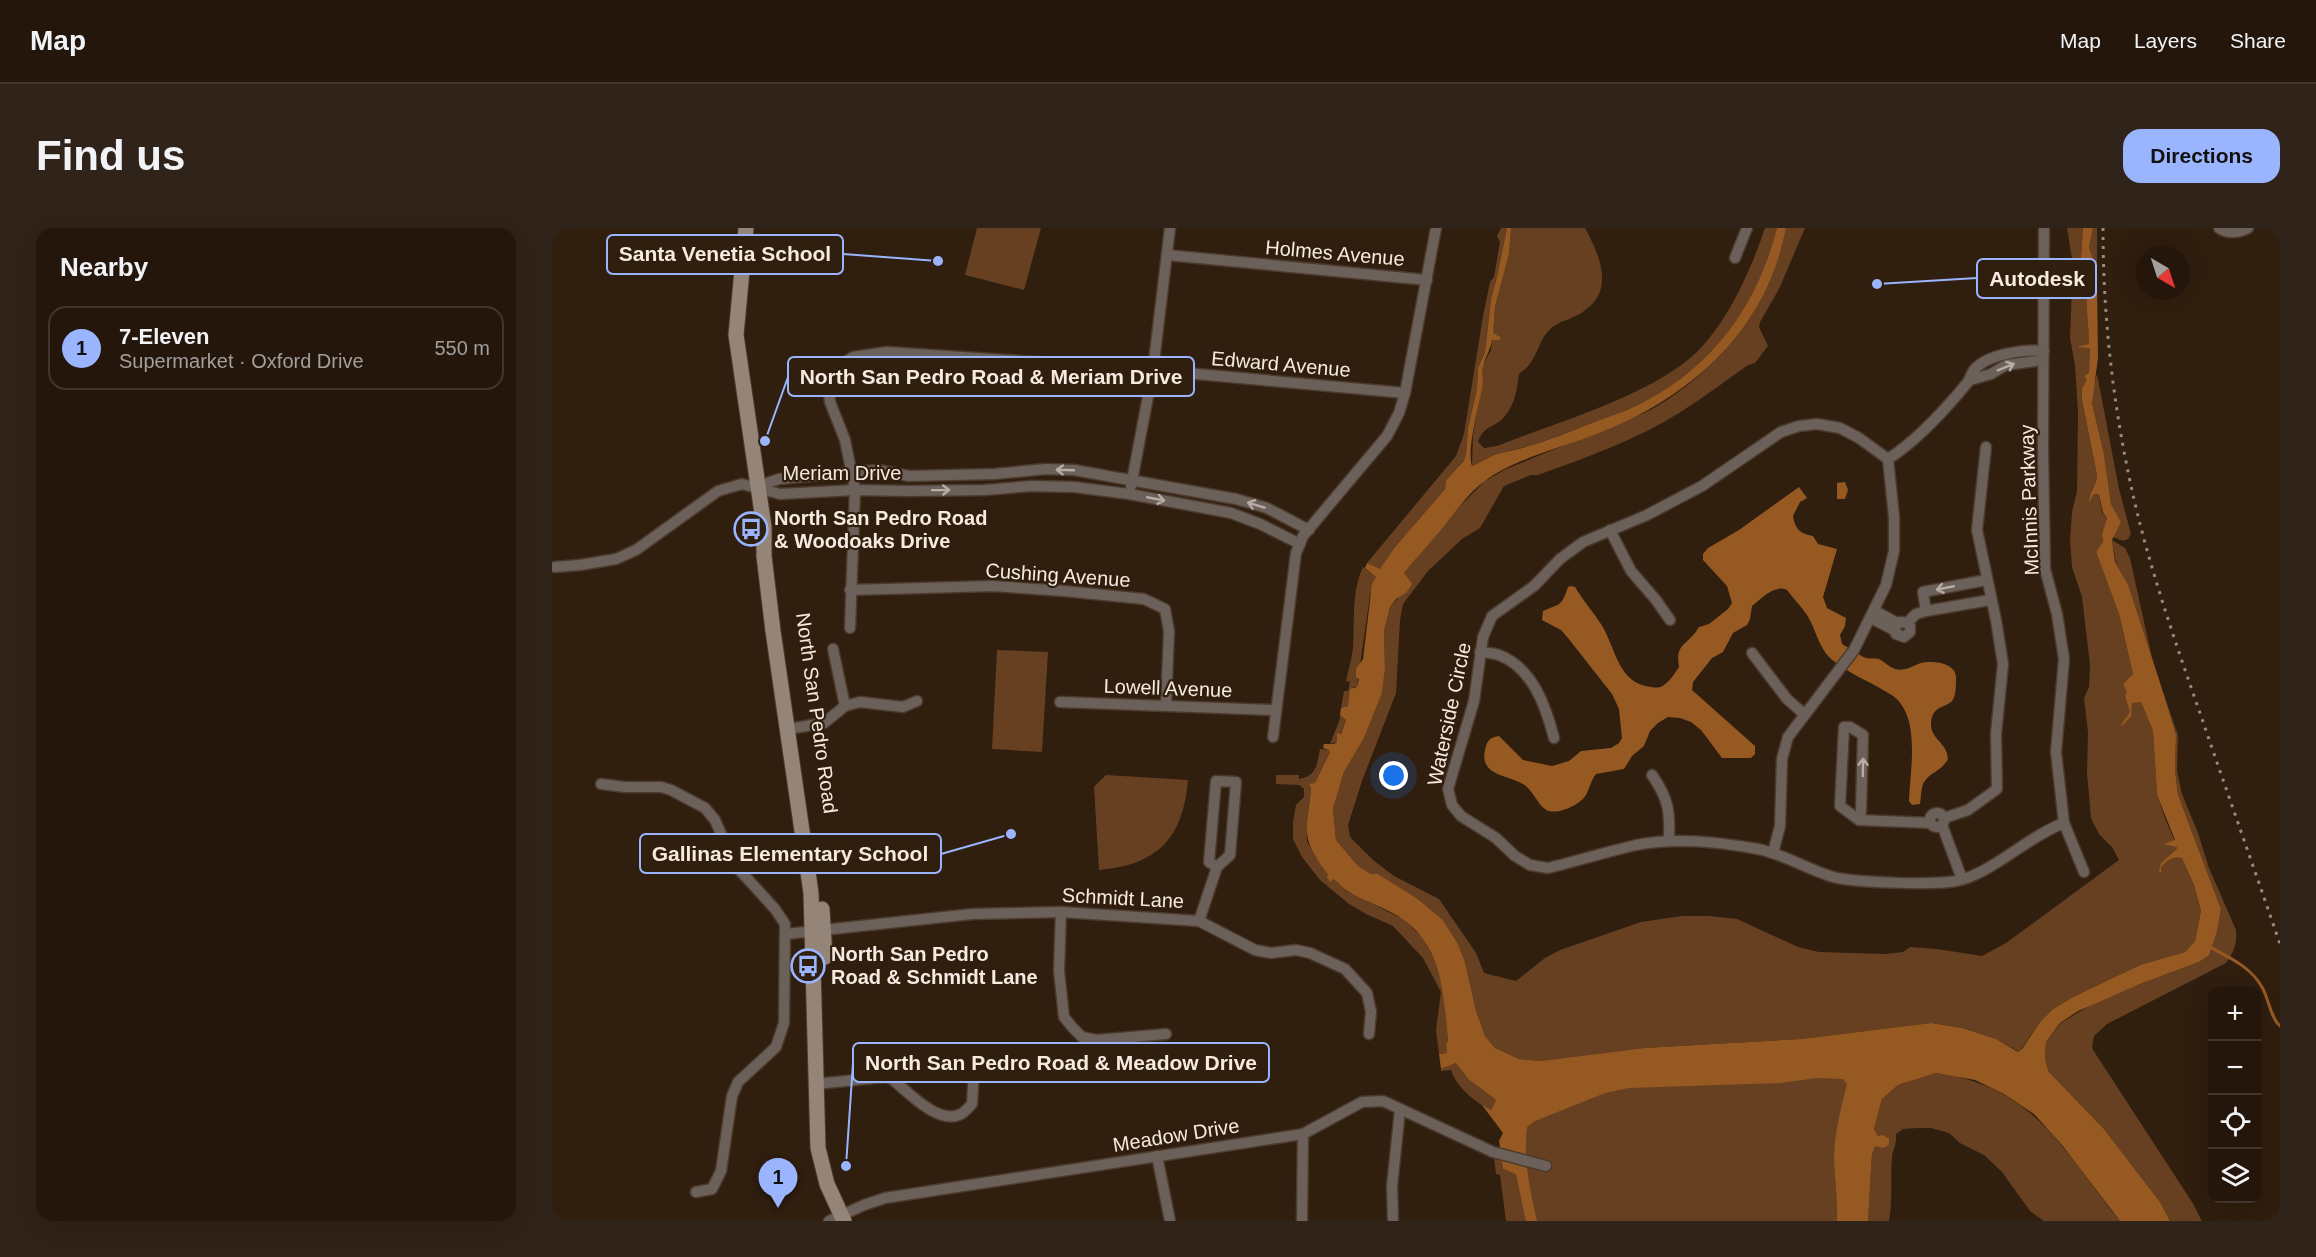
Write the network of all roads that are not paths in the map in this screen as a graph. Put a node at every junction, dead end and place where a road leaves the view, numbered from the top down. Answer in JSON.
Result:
{"nodes":[{"id":1,"x":746,"y":228,"type":"edge"},
{"id":2,"x":1170,"y":228,"type":"edge"},
{"id":3,"x":1436,"y":228,"type":"edge"},
{"id":4,"x":1747,"y":228,"type":"edge"},
{"id":5,"x":2044,"y":228,"type":"edge"},
{"id":6,"x":2219,"y":228,"type":"edge"},
{"id":7,"x":2248,"y":228,"type":"edge"},
{"id":8,"x":1167,"y":255,"type":"junction"},
{"id":9,"x":1736,"y":258,"type":"dead end"},
{"id":10,"x":1427,"y":280,"type":"junction"},
{"id":11,"x":2044,"y":355,"type":"junction"},
{"id":12,"x":1153,"y":370,"type":"junction"},
{"id":13,"x":1405,"y":393,"type":"junction"},
{"id":14,"x":1986,"y":447,"type":"dead end"},
{"id":15,"x":1888,"y":459,"type":"junction"},
{"id":16,"x":851,"y":472,"type":"junction"},
{"id":17,"x":1132,"y":479,"type":"junction"},
{"id":18,"x":758,"y":486,"type":"junction"},
{"id":19,"x":855,"y":490,"type":"junction"},
{"id":20,"x":1129,"y":494,"type":"junction"},
{"id":21,"x":1309,"y":530,"type":"junction"},
{"id":22,"x":1610,"y":531,"type":"junction"},
{"id":23,"x":1300,"y":544,"type":"junction"},
{"id":24,"x":555,"y":567,"type":"dead end"},
{"id":25,"x":1986,"y":580,"type":"junction"},
{"id":26,"x":850,"y":590,"type":"junction"},
{"id":27,"x":1990,"y":600,"type":"junction"},
{"id":28,"x":1926,"y":611,"type":"junction"},
{"id":29,"x":1873,"y":614,"type":"junction"},
{"id":30,"x":1670,"y":620,"type":"dead end"},
{"id":31,"x":850,"y":628,"type":"dead end"},
{"id":32,"x":833,"y":650,"type":"dead end"},
{"id":33,"x":1480,"y":652,"type":"junction"},
{"id":34,"x":1752,"y":653,"type":"dead end"},
{"id":35,"x":917,"y":701,"type":"dead end"},
{"id":36,"x":1060,"y":702,"type":"dead end"},
{"id":37,"x":1166,"y":705,"type":"junction"},
{"id":38,"x":845,"y":706,"type":"junction"},
{"id":39,"x":1275,"y":710,"type":"junction"},
{"id":40,"x":1804,"y":714,"type":"junction"},
{"id":41,"x":793,"y":728,"type":"junction"},
{"id":42,"x":1273,"y":737,"type":"dead end"},
{"id":43,"x":1554,"y":738,"type":"dead end"},
{"id":44,"x":1652,"y":775,"type":"dead end"},
{"id":45,"x":601,"y":784,"type":"dead end"},
{"id":46,"x":1859,"y":820,"type":"junction"},
{"id":47,"x":1938,"y":823,"type":"junction"},
{"id":48,"x":2064,"y":824,"type":"junction"},
{"id":49,"x":1669,"y":841,"type":"junction"},
{"id":50,"x":1773,"y":853,"type":"junction"},
{"id":51,"x":1217,"y":867,"type":"junction"},
{"id":52,"x":2084,"y":872,"type":"dead end"},
{"id":53,"x":1958,"y":880,"type":"junction"},
{"id":54,"x":1061,"y":912,"type":"junction"},
{"id":55,"x":1199,"y":921,"type":"junction"},
{"id":56,"x":819,"y":932,"type":"junction"},
{"id":57,"x":786,"y":934,"type":"junction"},
{"id":58,"x":1166,"y":1034,"type":"dead end"},
{"id":59,"x":1369,"y":1034,"type":"dead end"},
{"id":60,"x":974,"y":1070,"type":"dead end"},
{"id":61,"x":821,"y":1084,"type":"junction"},
{"id":62,"x":1400,"y":1110,"type":"junction"},
{"id":63,"x":1303,"y":1134,"type":"junction"},
{"id":64,"x":1157,"y":1156,"type":"junction"},
{"id":65,"x":1546,"y":1166,"type":"dead end"},
{"id":66,"x":696,"y":1192,"type":"dead end"},
{"id":67,"x":844,"y":1218,"type":"edge"},
{"id":68,"x":1170,"y":1221,"type":"edge"},
{"id":69,"x":1302,"y":1221,"type":"edge"},
{"id":70,"x":1393,"y":1221,"type":"edge"}],
"edges":[{"from":1,"to":18,"type":"main road","name":"North San Pedro Road"},
{"from":2,"to":8,"type":"street"},
{"from":3,"to":10,"type":"street"},
{"from":4,"to":9,"type":"street"},
{"from":5,"to":11,"type":"street","name":"McInnis Parkway"},
{"from":6,"to":7,"type":"street"},
{"from":8,"to":10,"type":"street","name":"Holmes Avenue"},
{"from":8,"to":12,"type":"street"},
{"from":10,"to":13,"type":"street"},
{"from":11,"to":15,"type":"street"},
{"from":11,"to":48,"type":"street","name":"McInnis Parkway"},
{"from":12,"to":13,"type":"street","name":"Edward Avenue"},
{"from":12,"to":16,"type":"street","name":"Edward Avenue"},
{"from":12,"to":17,"type":"street"},
{"from":13,"to":21,"type":"street"},
{"from":14,"to":25,"type":"street"},
{"from":15,"to":22,"type":"street","name":"Waterside Circle"},
{"from":15,"to":29,"type":"street"},
{"from":17,"to":16,"type":"street","name":"Meriam Drive","one_way":true},
{"from":16,"to":18,"type":"street","name":"Meriam Drive"},
{"from":16,"to":19,"type":"street"},
{"from":17,"to":20,"type":"street"},
{"from":21,"to":17,"type":"street","name":"Meriam Drive","one_way":true},
{"from":18,"to":19,"type":"street","name":"Meriam Drive"},
{"from":18,"to":24,"type":"street"},
{"from":18,"to":41,"type":"main road","name":"North San Pedro Road"},
{"from":19,"to":20,"type":"street","name":"Meriam Drive","one_way":true},
{"from":19,"to":26,"type":"street"},
{"from":20,"to":23,"type":"street","name":"Meriam Drive","one_way":true},
{"from":21,"to":23,"type":"street"},
{"from":22,"to":30,"type":"street"},
{"from":22,"to":33,"type":"street","name":"Waterside Circle"},
{"from":23,"to":39,"type":"street"},
{"from":25,"to":27,"type":"street"},
{"from":25,"to":28,"type":"street","one_way":true},
{"from":26,"to":31,"type":"street"},
{"from":26,"to":37,"type":"street","name":"Cushing Avenue"},
{"from":27,"to":28,"type":"street"},
{"from":27,"to":47,"type":"street"},
{"from":28,"to":29,"type":"street"},
{"from":29,"to":40,"type":"street"},
{"from":32,"to":38,"type":"street"},
{"from":33,"to":43,"type":"street"},
{"from":33,"to":49,"type":"street","name":"Waterside Circle"},
{"from":34,"to":40,"type":"street"},
{"from":35,"to":38,"type":"street"},
{"from":36,"to":37,"type":"street","name":"Lowell Avenue"},
{"from":37,"to":39,"type":"street","name":"Lowell Avenue"},
{"from":38,"to":41,"type":"street"},
{"from":39,"to":42,"type":"street"},
{"from":40,"to":50,"type":"street"},
{"from":41,"to":56,"type":"main road","name":"North San Pedro Road"},
{"from":44,"to":49,"type":"street"},
{"from":45,"to":57,"type":"street"},
{"from":46,"to":46,"type":"street","one_way":true},
{"from":46,"to":47,"type":"street"},
{"from":47,"to":53,"type":"street"},
{"from":48,"to":52,"type":"street","name":"McInnis Parkway"},
{"from":48,"to":53,"type":"street","name":"Waterside Circle"},
{"from":49,"to":50,"type":"street","name":"Waterside Circle"},
{"from":50,"to":53,"type":"street","name":"Waterside Circle"},
{"from":51,"to":51,"type":"street"},
{"from":51,"to":55,"type":"street"},
{"from":54,"to":55,"type":"street","name":"Schmidt Lane"},
{"from":54,"to":56,"type":"street","name":"Schmidt Lane"},
{"from":54,"to":58,"type":"street"},
{"from":55,"to":59,"type":"street","name":"Schmidt Lane"},
{"from":56,"to":57,"type":"street","name":"Schmidt Lane"},
{"from":56,"to":61,"type":"main road","name":"North San Pedro Road"},
{"from":57,"to":66,"type":"street"},
{"from":60,"to":61,"type":"street"},
{"from":61,"to":67,"type":"main road","name":"North San Pedro Road"},
{"from":62,"to":63,"type":"street","name":"Meadow Drive"},
{"from":62,"to":65,"type":"street","name":"Meadow Drive"},
{"from":62,"to":70,"type":"street"},
{"from":63,"to":64,"type":"street","name":"Meadow Drive"},
{"from":63,"to":69,"type":"street"},
{"from":64,"to":67,"type":"street","name":"Meadow Drive"},
{"from":64,"to":68,"type":"street"}]}
